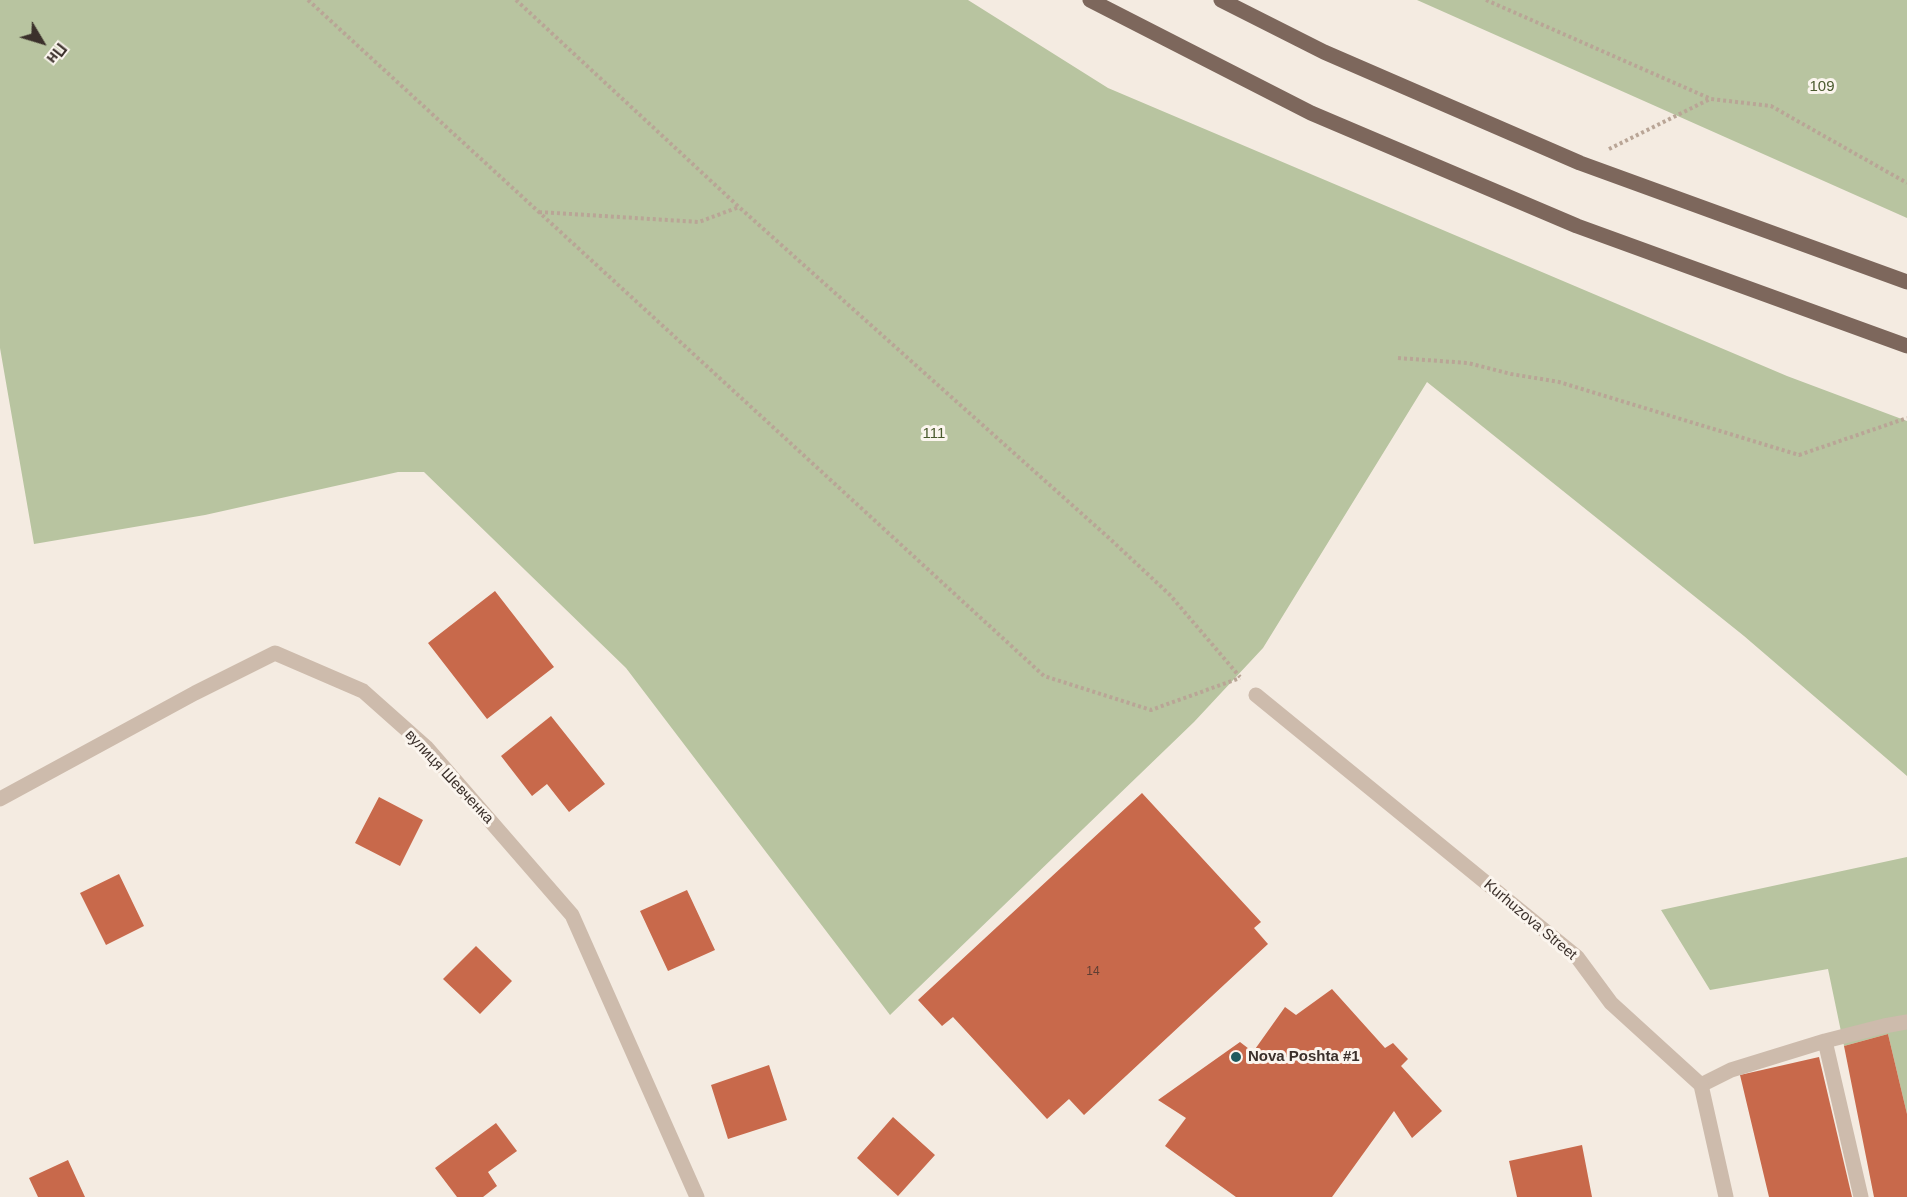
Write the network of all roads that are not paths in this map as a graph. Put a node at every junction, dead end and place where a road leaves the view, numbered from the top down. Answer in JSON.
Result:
{"nodes":[{"id":1,"x":1090,"y":0,"type":"edge"},
{"id":2,"x":1221,"y":0,"type":"edge"},
{"id":3,"x":1907,"y":282,"type":"edge"},
{"id":4,"x":1907,"y":346,"type":"edge"},
{"id":5,"x":1256,"y":695,"type":"road end"},
{"id":6,"x":0,"y":799,"type":"edge"},
{"id":7,"x":1907,"y":1022,"type":"edge"},
{"id":8,"x":1825,"y":1041,"type":"junction"},
{"id":9,"x":1701,"y":1084,"type":"junction"},
{"id":10,"x":697,"y":1197,"type":"edge"},
{"id":11,"x":1726,"y":1197,"type":"edge"},
{"id":12,"x":1862,"y":1197,"type":"edge"}],
"edges":[{"from":1,"to":4,"type":"main road"},
{"from":2,"to":3,"type":"main road"},
{"from":5,"to":9,"type":"street","name":"Kurhuzova Street"},
{"from":6,"to":10,"type":"street","name":"вулиця Шевченка"},
{"from":7,"to":8,"type":"street"},
{"from":8,"to":9,"type":"street"},
{"from":8,"to":12,"type":"street"},
{"from":9,"to":11,"type":"street"}]}
